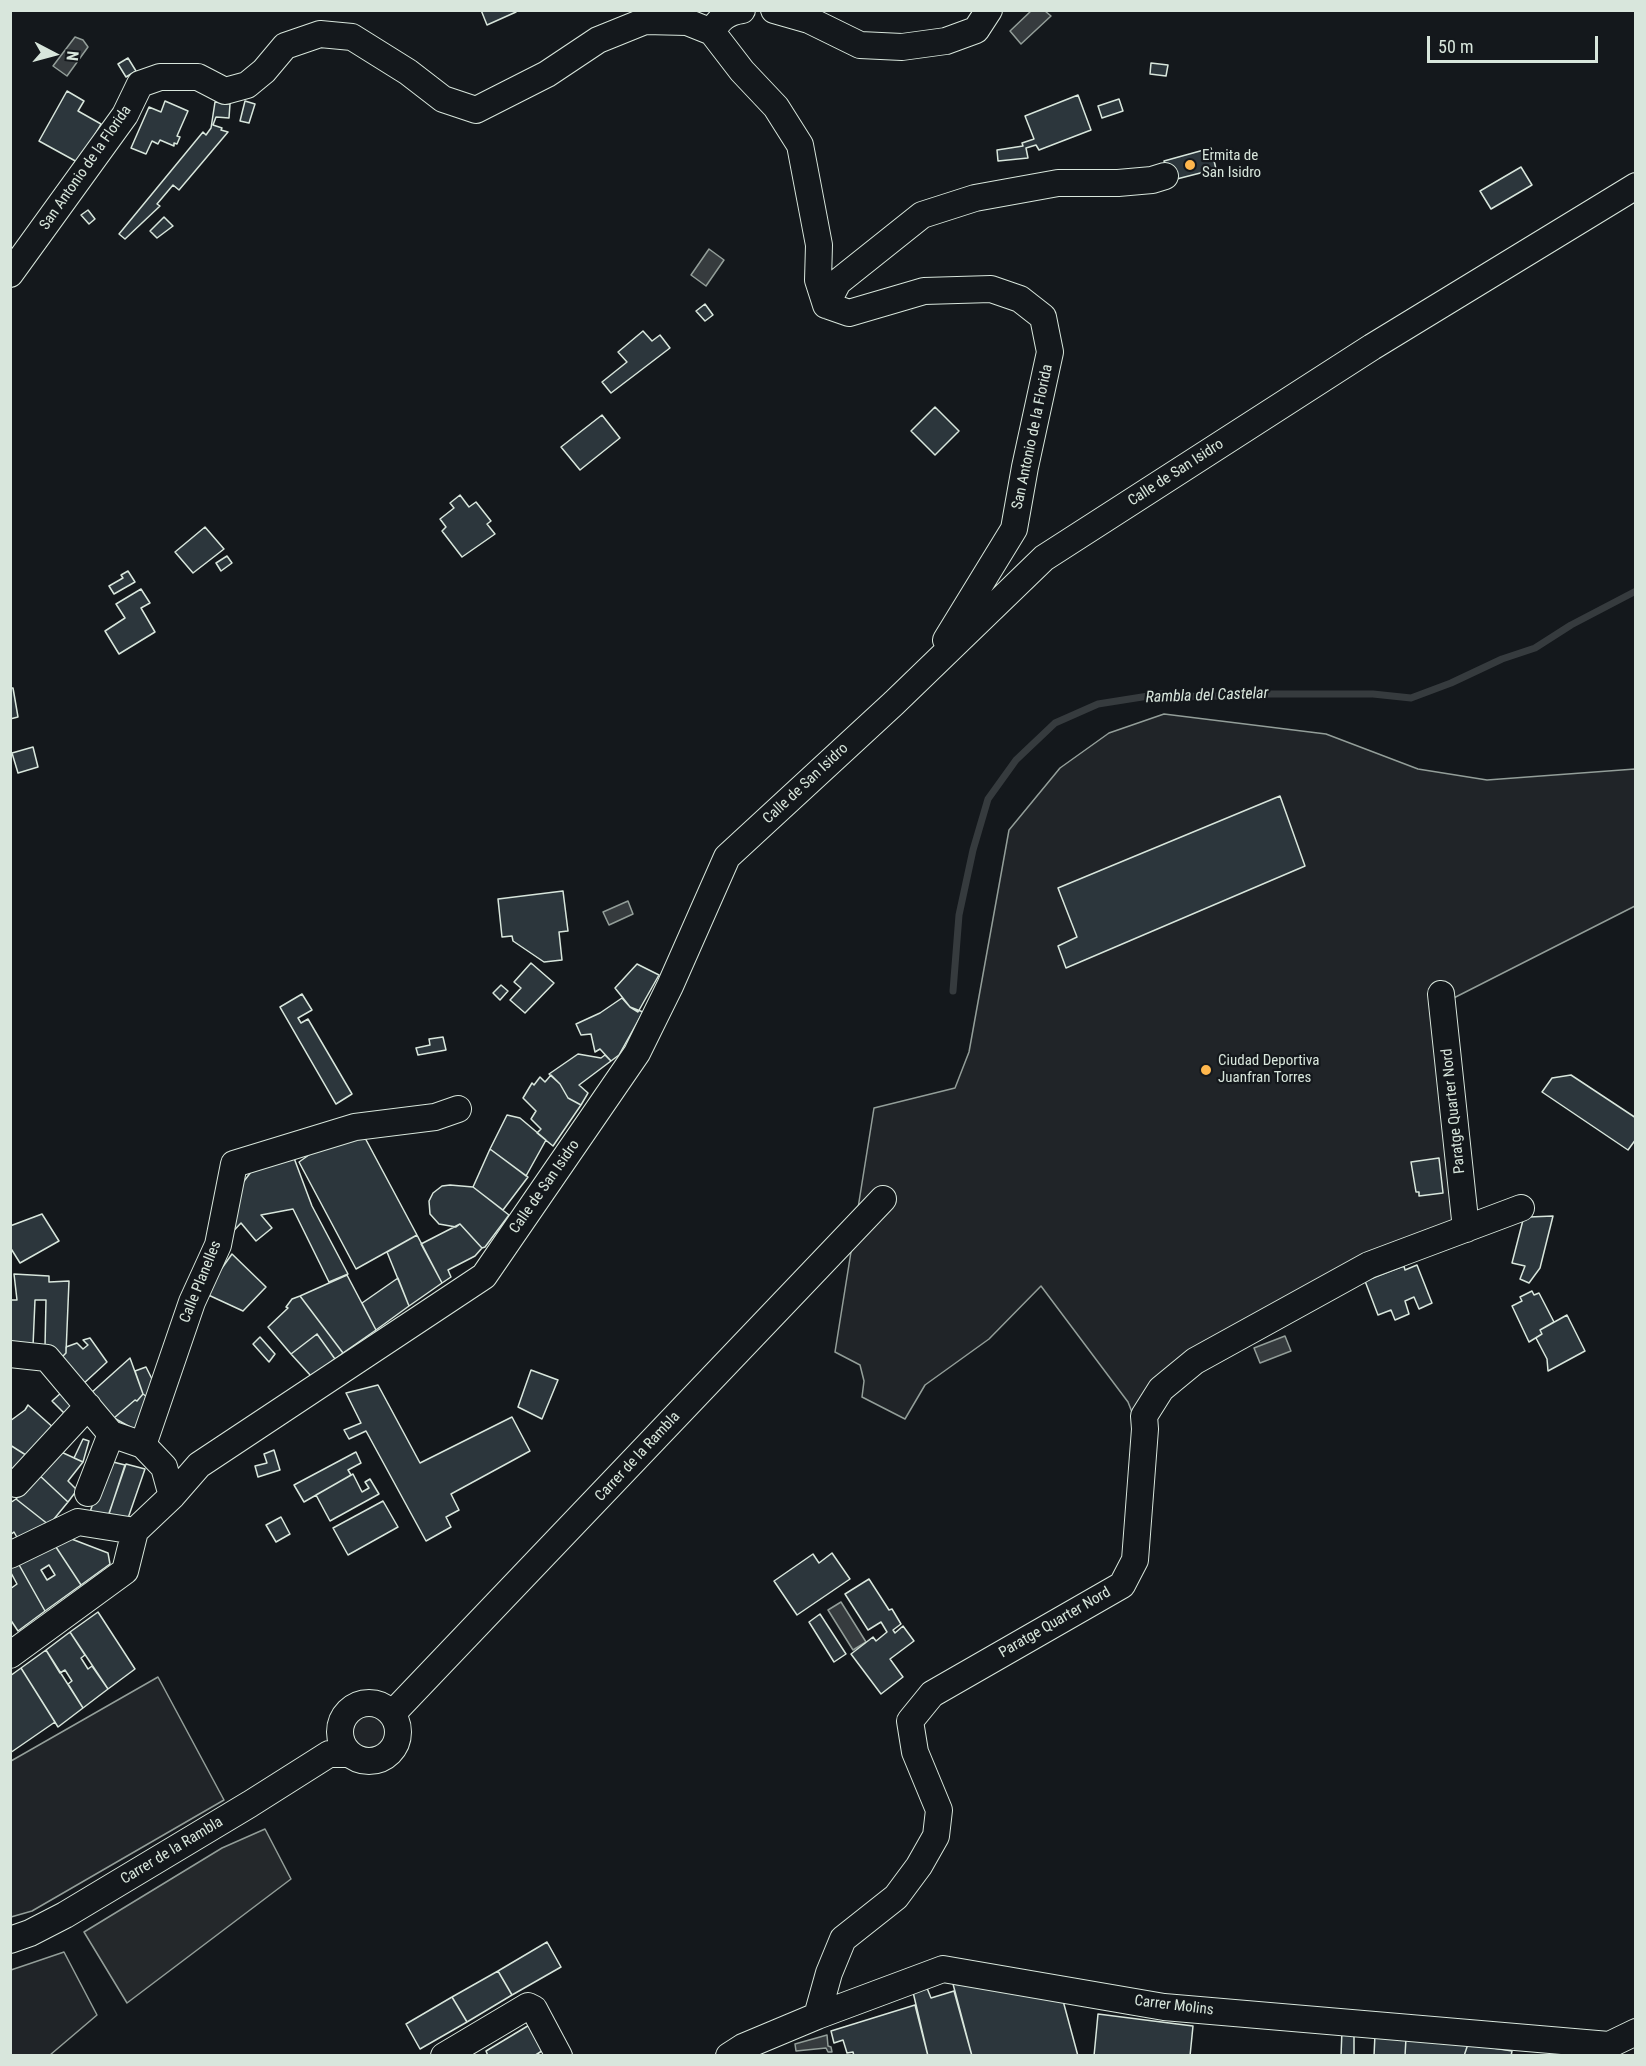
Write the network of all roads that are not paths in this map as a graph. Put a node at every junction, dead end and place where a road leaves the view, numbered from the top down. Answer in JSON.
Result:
{"nodes":[{"id":1,"x":742,"y":10,"type":"edge"},
{"id":2,"x":774,"y":10,"type":"edge"},
{"id":3,"x":989,"y":10,"type":"edge"},
{"id":4,"x":712,"y":32,"type":"junction"},
{"id":5,"x":1165,"y":176,"type":"dead end"},
{"id":6,"x":1635,"y":186,"type":"edge"},
{"id":7,"x":10,"y":274,"type":"edge"},
{"id":8,"x":826,"y":305,"type":"junction"},
{"id":9,"x":925,"y":673,"type":"junction"},
{"id":10,"x":1441,"y":994,"type":"dead end"},
{"id":11,"x":458,"y":1109,"type":"dead end"},
{"id":12,"x":883,"y":1199,"type":"dead end"},
{"id":13,"x":1521,"y":1208,"type":"dead end"},
{"id":14,"x":1466,"y":1229,"type":"junction"},
{"id":15,"x":10,"y":1354,"type":"edge"},
{"id":16,"x":88,"y":1406,"type":"junction"},
{"id":17,"x":111,"y":1434,"type":"junction"},
{"id":18,"x":143,"y":1445,"type":"junction"},
{"id":19,"x":16,"y":1484,"type":"dead end"},
{"id":20,"x":88,"y":1493,"type":"dead end"},
{"id":21,"x":172,"y":1496,"type":"junction"},
{"id":22,"x":135,"y":1531,"type":"junction"},
{"id":23,"x":10,"y":1555,"type":"edge"},
{"id":24,"x":10,"y":1655,"type":"edge"},
{"id":25,"x":392,"y":1714,"type":"junction"},
{"id":26,"x":340,"y":1754,"type":"junction"},
{"id":27,"x":10,"y":1940,"type":"edge"},
{"id":28,"x":817,"y":2016,"type":"junction"},
{"id":29,"x":1635,"y":2032,"type":"edge"},
{"id":30,"x":737,"y":2053,"type":"edge"},
{"id":31,"x":444,"y":2055,"type":"edge"},
{"id":32,"x":559,"y":2055,"type":"edge"}],
"edges":[{"from":1,"to":4,"type":"street"},
{"from":2,"to":3,"type":"street"},
{"from":4,"to":7,"type":"street","name":"San Antonio de la Florida"},
{"from":4,"to":8,"type":"street"},
{"from":5,"to":8,"type":"street"},
{"from":6,"to":9,"type":"street","name":"Calle de San Isidro"},
{"from":8,"to":9,"type":"street","name":"San Antonio de la Florida"},
{"from":9,"to":21,"type":"street","name":"Calle de San Isidro"},
{"from":10,"to":14,"type":"street","name":"Paratge Quarter Nord"},
{"from":11,"to":18,"type":"street","name":"Calle Planelles"},
{"from":12,"to":25,"type":"street","name":"Carrer de la Rambla"},
{"from":13,"to":14,"type":"street","name":"Paratge Quarter Nord"},
{"from":14,"to":28,"type":"street","name":"Paratge Quarter Nord"},
{"from":15,"to":16,"type":"street"},
{"from":16,"to":17,"type":"street"},
{"from":16,"to":19,"type":"street"},
{"from":17,"to":18,"type":"street"},
{"from":17,"to":20,"type":"street"},
{"from":18,"to":21,"type":"street"},
{"from":21,"to":22,"type":"street","name":"Calle de San Isidro"},
{"from":22,"to":23,"type":"street"},
{"from":22,"to":24,"type":"street"},
{"from":25,"to":26,"type":"street"},
{"from":25,"to":26,"type":"street"},
{"from":26,"to":27,"type":"street","name":"Carrer de la Rambla"},
{"from":28,"to":29,"type":"street","name":"Carrer Molins"},
{"from":28,"to":30,"type":"street","name":"Carrer Molins"},
{"from":31,"to":32,"type":"street"}]}
